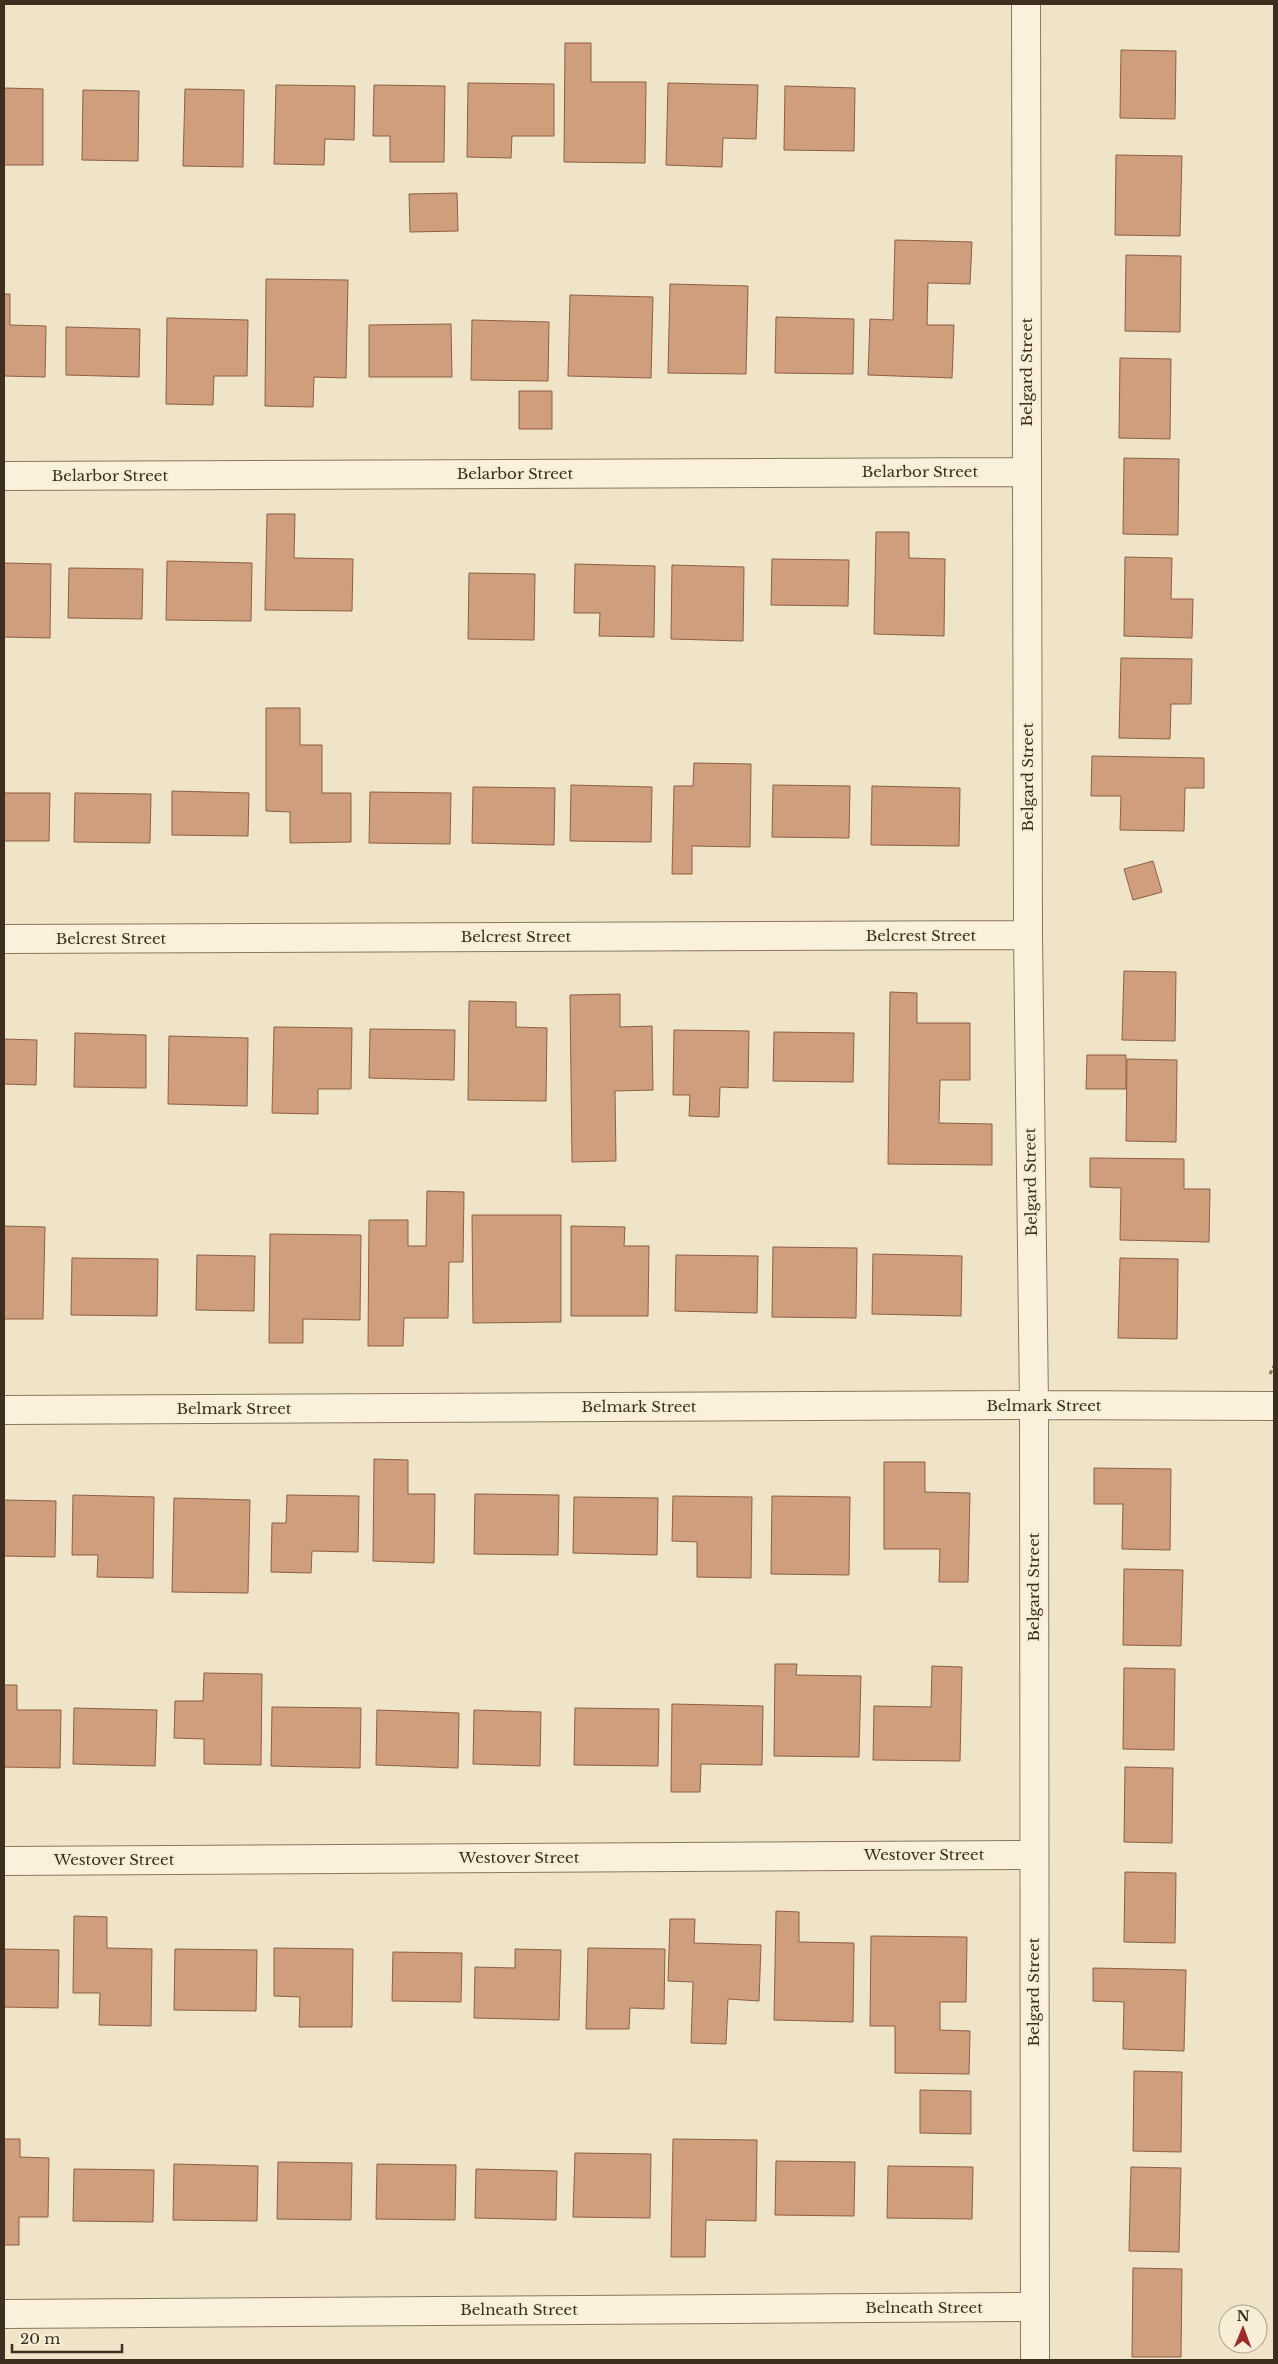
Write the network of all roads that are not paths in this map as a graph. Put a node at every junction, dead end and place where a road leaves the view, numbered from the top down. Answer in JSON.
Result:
{"nodes":[{"id":1,"x":1026,"y":4,"type":"edge"},
{"id":2,"x":1027,"y":472,"type":"junction"},
{"id":3,"x":4,"y":476,"type":"edge"},
{"id":4,"x":1028,"y":935,"type":"junction"},
{"id":5,"x":4,"y":939,"type":"edge"},
{"id":6,"x":1034,"y":1405,"type":"junction"},
{"id":7,"x":1274,"y":1406,"type":"edge"},
{"id":8,"x":4,"y":1410,"type":"edge"},
{"id":9,"x":1034,"y":1854,"type":"junction"},
{"id":10,"x":4,"y":1861,"type":"edge"},
{"id":11,"x":1034,"y":2307,"type":"junction"},
{"id":12,"x":4,"y":2314,"type":"edge"},
{"id":13,"x":1035,"y":2360,"type":"edge"}],
"edges":[{"from":1,"to":2,"type":"street","name":"Belgard Street"},
{"from":2,"to":3,"type":"street","name":"Belarbor Street"},
{"from":2,"to":4,"type":"street","name":"Belgard Street"},
{"from":4,"to":5,"type":"street","name":"Belcrest Street"},
{"from":4,"to":6,"type":"street","name":"Belgard Street"},
{"from":6,"to":7,"type":"street","name":"Belmark Street"},
{"from":6,"to":8,"type":"street","name":"Belmark Street"},
{"from":6,"to":9,"type":"street","name":"Belgard Street"},
{"from":9,"to":10,"type":"street","name":"Westover Street"},
{"from":9,"to":11,"type":"street","name":"Belgard Street"},
{"from":11,"to":12,"type":"street","name":"Belneath Street"},
{"from":11,"to":13,"type":"street","name":"Belgard Street"}]}
